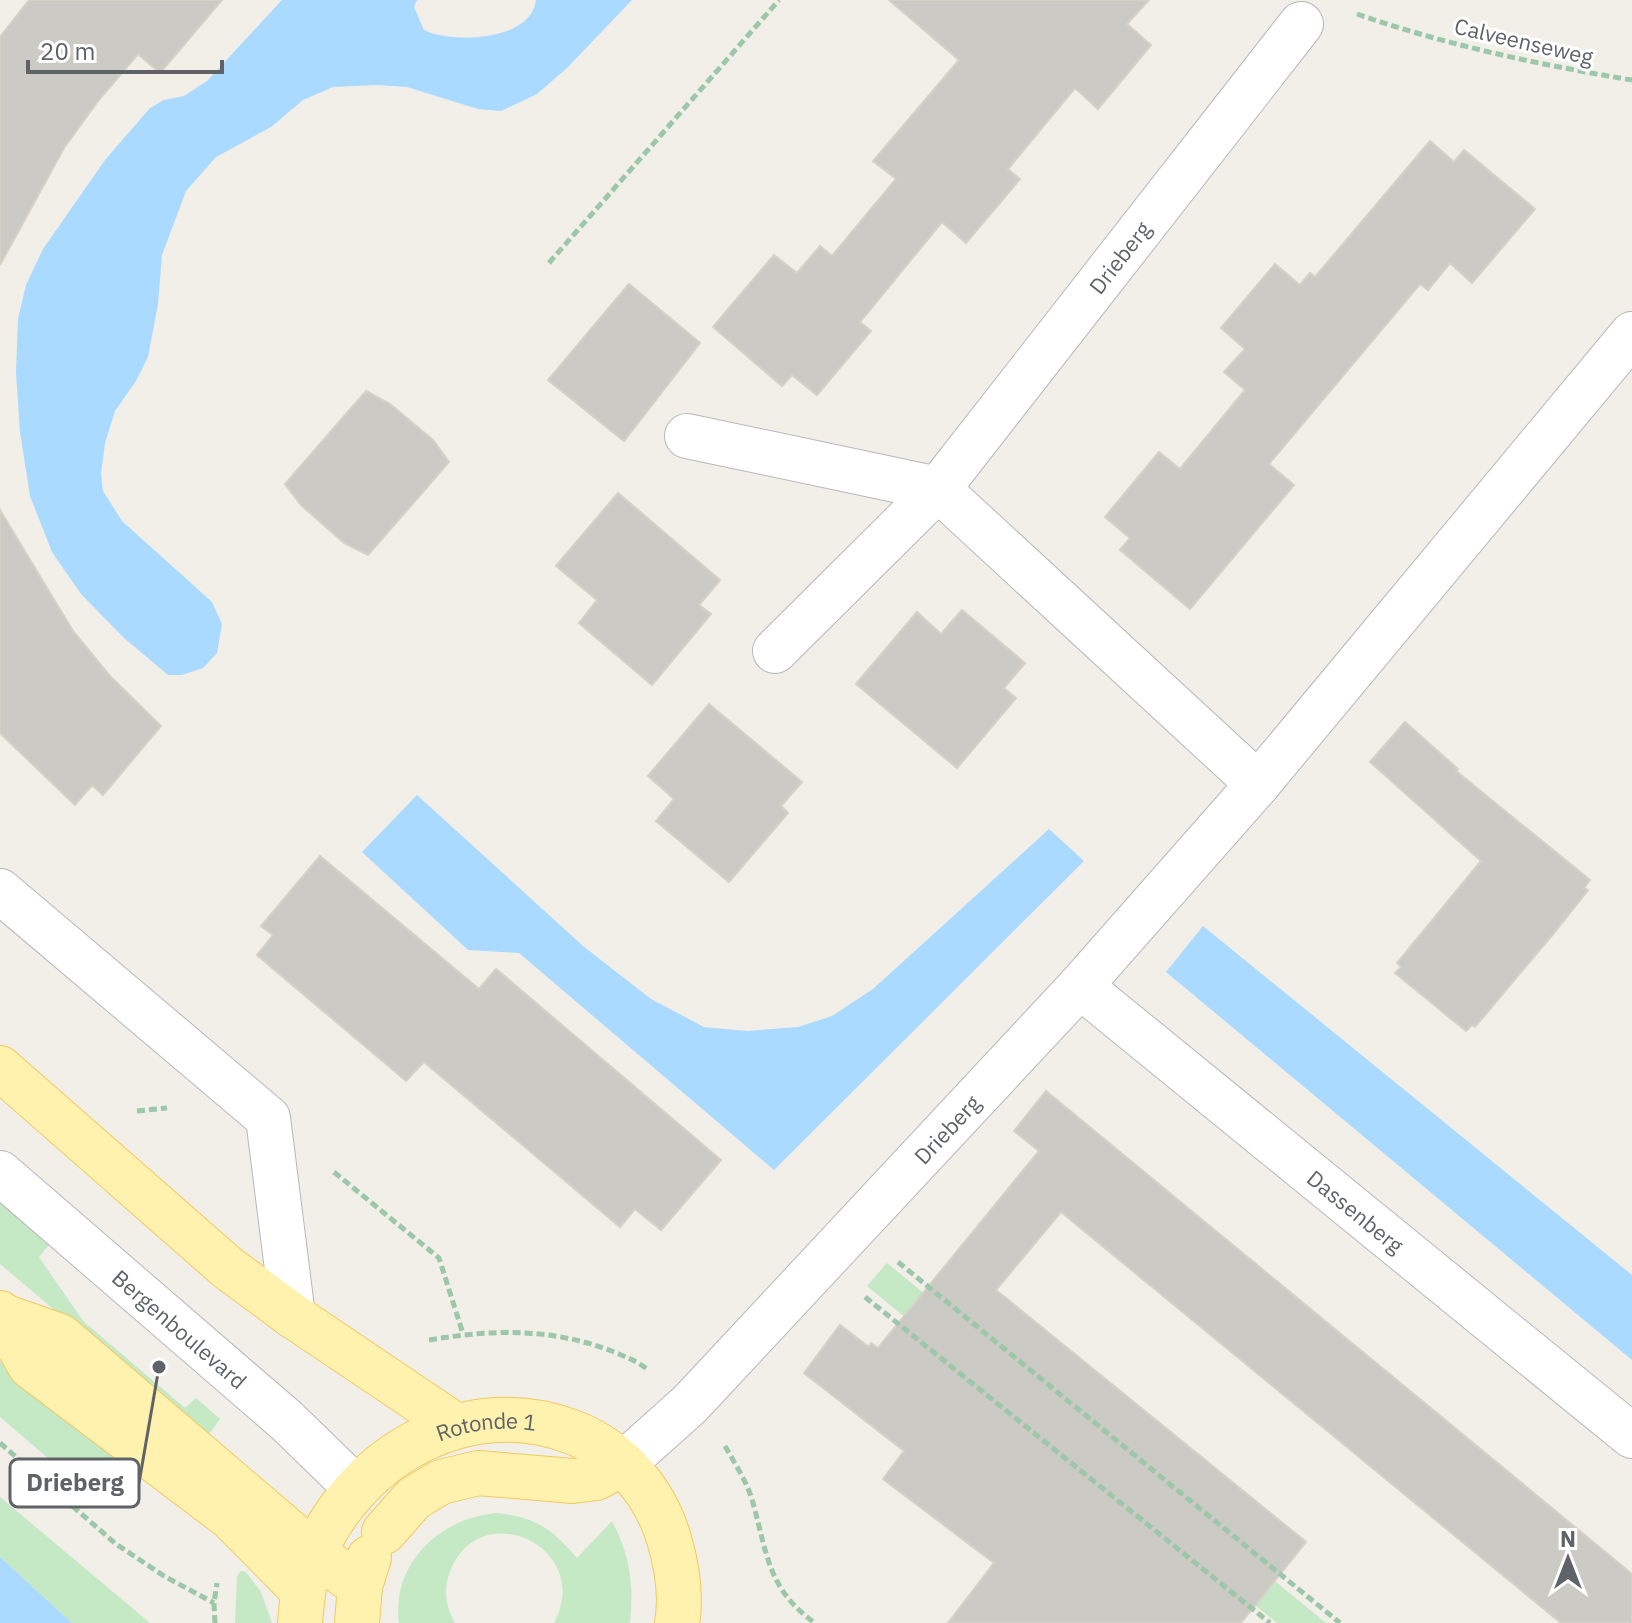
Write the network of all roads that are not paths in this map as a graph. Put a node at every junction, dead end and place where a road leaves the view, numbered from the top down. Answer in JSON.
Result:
{"nodes":[{"id":1,"x":1301,"y":24,"type":"dead end"},
{"id":2,"x":1632,"y":334,"type":"edge"},
{"id":3,"x":687,"y":436,"type":"dead end"},
{"id":4,"x":938,"y":489,"type":"junction"},
{"id":5,"x":775,"y":651,"type":"dead end"},
{"id":6,"x":1258,"y":784,"type":"junction"},
{"id":7,"x":0,"y":891,"type":"edge"},
{"id":8,"x":1080,"y":986,"type":"junction"},
{"id":9,"x":0,"y":1068,"type":"edge"},
{"id":10,"x":0,"y":1173,"type":"edge"},
{"id":11,"x":2,"y":1314,"type":"edge"},
{"id":12,"x":293,"y":1316,"type":"junction"},
{"id":13,"x":455,"y":1425,"type":"junction"},
{"id":14,"x":1632,"y":1436,"type":"edge"},
{"id":15,"x":623,"y":1464,"type":"junction"},
{"id":16,"x":356,"y":1488,"type":"junction"},
{"id":17,"x":384,"y":1532,"type":"junction"},
{"id":18,"x":305,"y":1589,"type":"edge"},
{"id":19,"x":359,"y":1604,"type":"edge"},
{"id":20,"x":685,"y":1618,"type":"edge"}],
"edges":[{"from":1,"to":4,"type":"street","name":"Drieberg"},
{"from":2,"to":6,"type":"street","name":"Drieberg"},
{"from":3,"to":4,"type":"street"},
{"from":4,"to":5,"type":"street","name":"Drieberg"},
{"from":4,"to":6,"type":"street"},
{"from":6,"to":8,"type":"street","name":"Drieberg"},
{"from":7,"to":12,"type":"street"},
{"from":8,"to":14,"type":"street","name":"Dassenberg"},
{"from":8,"to":15,"type":"street","name":"Drieberg"},
{"from":9,"to":12,"type":"main road"},
{"from":10,"to":16,"type":"street","name":"Bergenboulevard"},
{"from":11,"to":18,"type":"main road"},
{"from":12,"to":13,"type":"main road"},
{"from":13,"to":15,"type":"main road","name":"Rotonde 1"},
{"from":13,"to":16,"type":"main road","name":"Rotonde 1"},
{"from":15,"to":17,"type":"main road","name":"Rotonde 1"},
{"from":15,"to":20,"type":"main road","name":"Rotonde 1"},
{"from":16,"to":17,"type":"main road"},
{"from":16,"to":18,"type":"main road","name":"Rotonde 1"},
{"from":17,"to":19,"type":"main road","name":"Rotonde 1"},
{"from":18,"to":19,"type":"main road","name":"Rotonde 1"}]}
